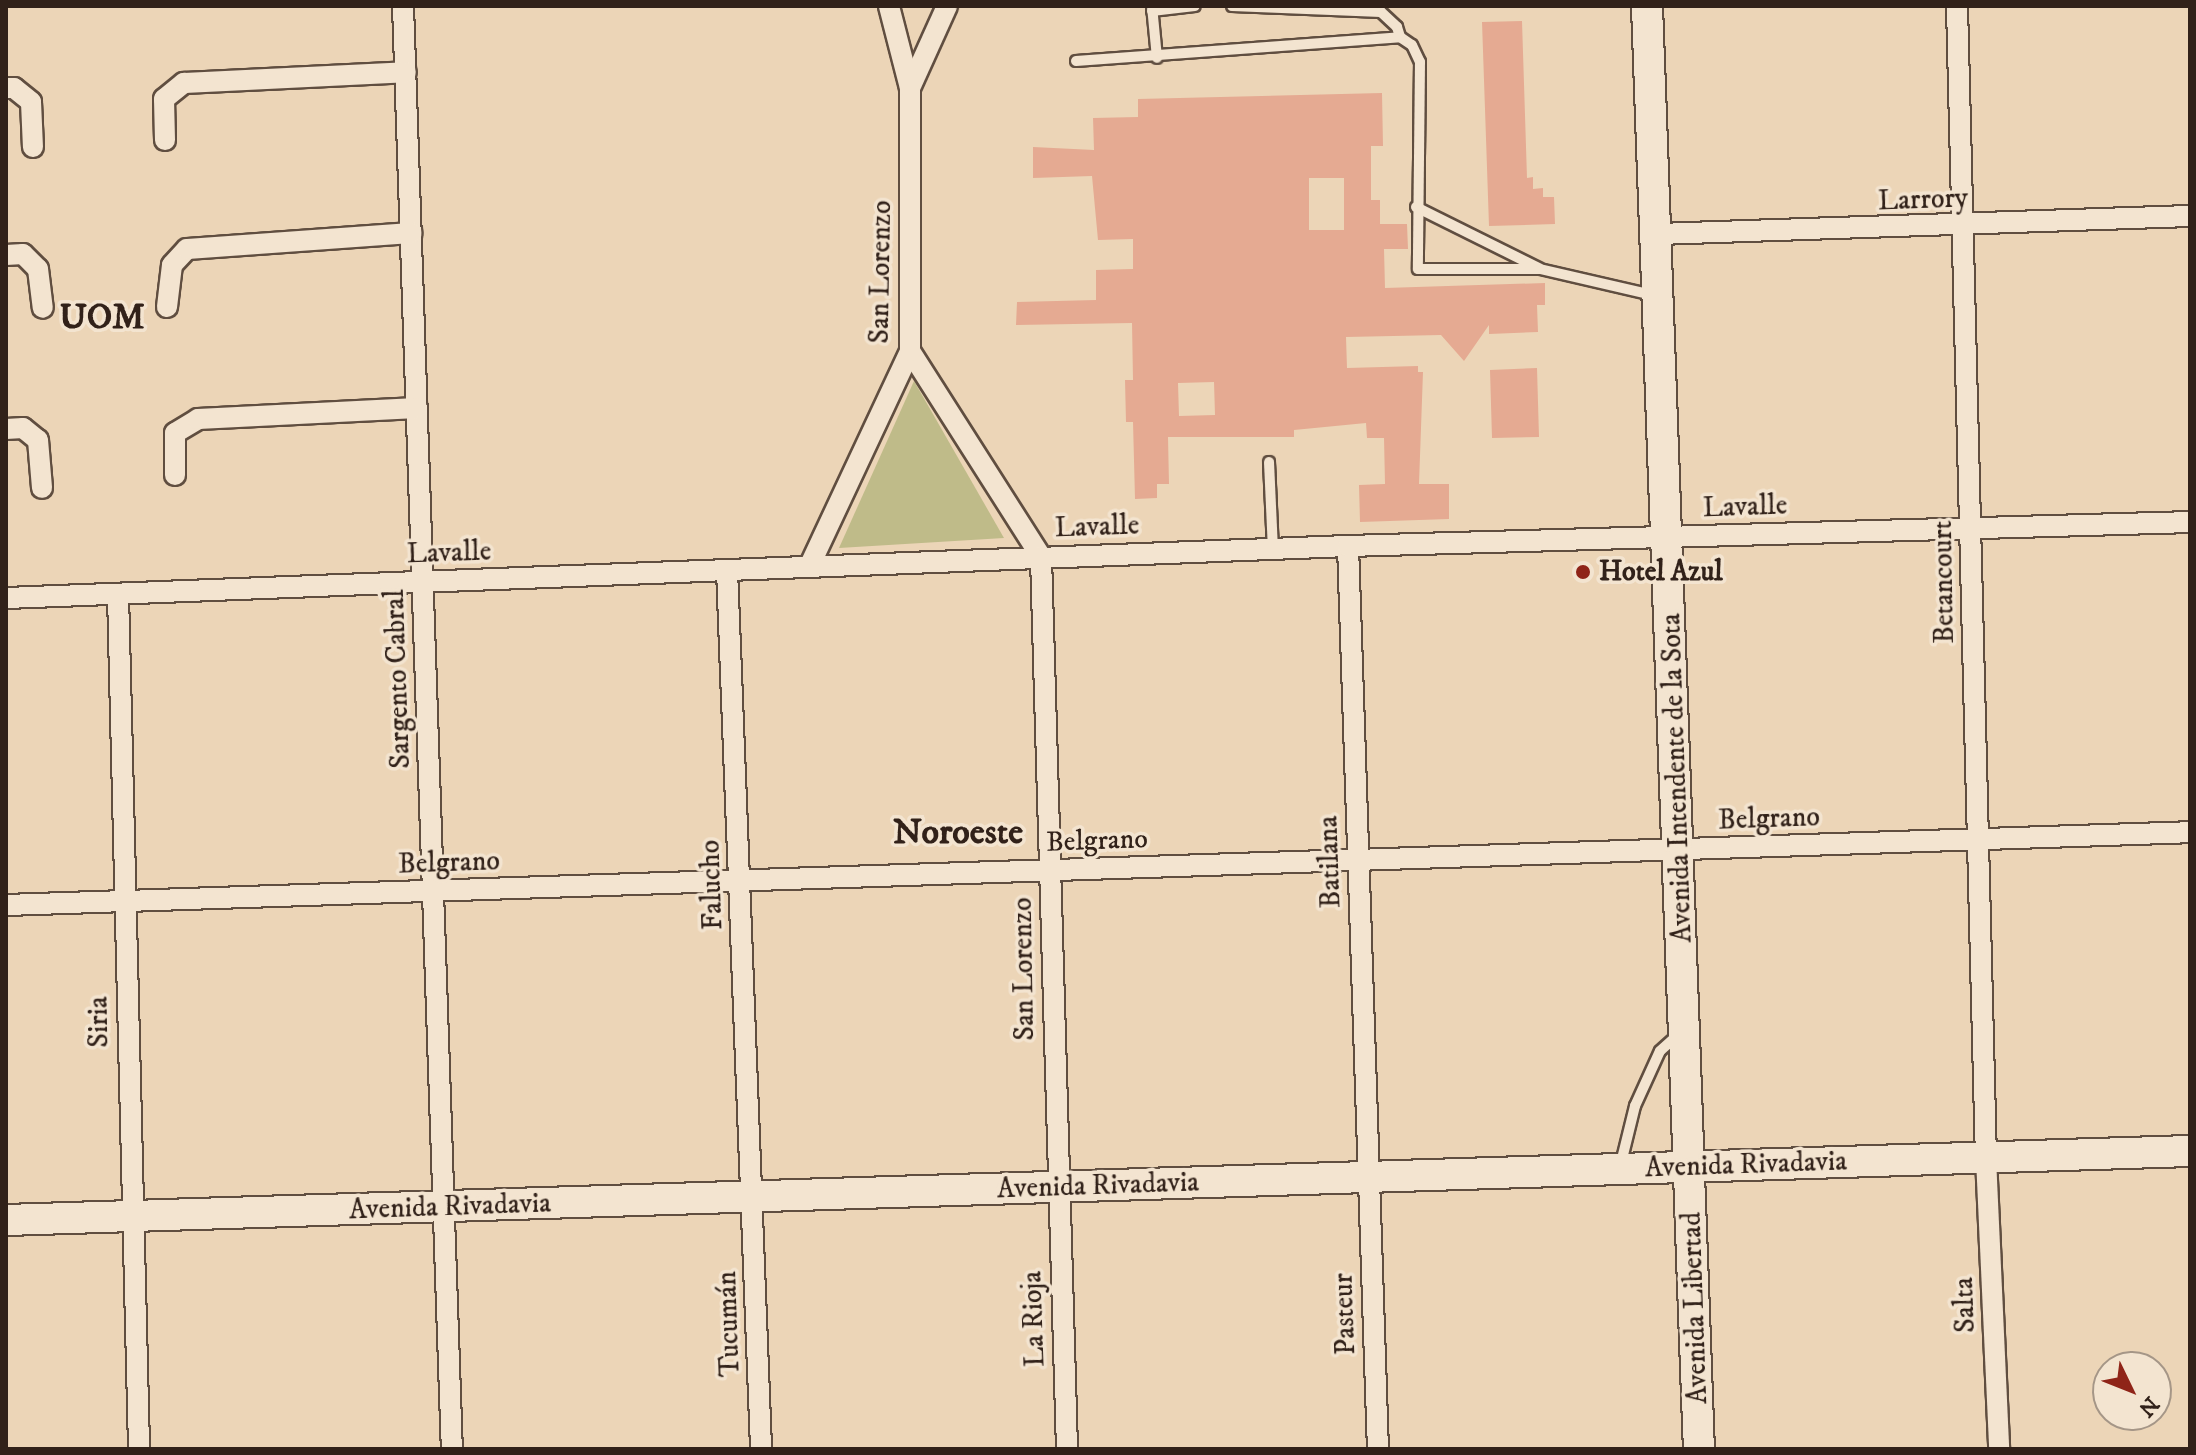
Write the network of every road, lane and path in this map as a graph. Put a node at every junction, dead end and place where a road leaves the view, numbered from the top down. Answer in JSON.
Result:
{"nodes":[{"id":1,"x":403,"y":6,"type":"edge"},
{"id":2,"x":889,"y":6,"type":"edge"},
{"id":3,"x":947,"y":6,"type":"edge"},
{"id":4,"x":1195,"y":6,"type":"edge"},
{"id":5,"x":1232,"y":6,"type":"edge"},
{"id":6,"x":1647,"y":6,"type":"edge"},
{"id":7,"x":1957,"y":6,"type":"edge"},
{"id":8,"x":1152,"y":8,"type":"edge"},
{"id":9,"x":1400,"y":37,"type":"junction"},
{"id":10,"x":1157,"y":58,"type":"junction"},
{"id":11,"x":1076,"y":61,"type":"dead end"},
{"id":12,"x":406,"y":72,"type":"junction"},
{"id":13,"x":6,"y":88,"type":"edge"},
{"id":14,"x":910,"y":88,"type":"junction"},
{"id":15,"x":165,"y":140,"type":"dead end"},
{"id":16,"x":33,"y":147,"type":"dead end"},
{"id":17,"x":1416,"y":207,"type":"junction"},
{"id":18,"x":2190,"y":216,"type":"edge"},
{"id":19,"x":1965,"y":227,"type":"junction"},
{"id":20,"x":411,"y":233,"type":"junction"},
{"id":21,"x":1658,"y":234,"type":"junction"},
{"id":22,"x":6,"y":255,"type":"edge"},
{"id":23,"x":1540,"y":269,"type":"junction"},
{"id":24,"x":1659,"y":297,"type":"junction"},
{"id":25,"x":167,"y":307,"type":"dead end"},
{"id":26,"x":43,"y":308,"type":"dead end"},
{"id":27,"x":910,"y":351,"type":"junction"},
{"id":28,"x":417,"y":408,"type":"junction"},
{"id":29,"x":6,"y":429,"type":"edge"},
{"id":30,"x":1269,"y":462,"type":"dead end"},
{"id":31,"x":175,"y":475,"type":"dead end"},
{"id":32,"x":42,"y":488,"type":"dead end"},
{"id":33,"x":2190,"y":522,"type":"edge"},
{"id":34,"x":1971,"y":529,"type":"junction"},
{"id":35,"x":1668,"y":537,"type":"junction"},
{"id":36,"x":1348,"y":546,"type":"junction"},
{"id":37,"x":1273,"y":549,"type":"junction"},
{"id":38,"x":1041,"y":557,"type":"junction"},
{"id":39,"x":809,"y":567,"type":"junction"},
{"id":40,"x":727,"y":570,"type":"junction"},
{"id":41,"x":423,"y":582,"type":"junction"},
{"id":42,"x":118,"y":594,"type":"junction"},
{"id":43,"x":6,"y":598,"type":"edge"},
{"id":44,"x":2190,"y":832,"type":"edge"},
{"id":45,"x":1978,"y":840,"type":"junction"},
{"id":46,"x":1679,"y":850,"type":"junction"},
{"id":47,"x":1358,"y":860,"type":"junction"},
{"id":48,"x":1049,"y":871,"type":"junction"},
{"id":49,"x":740,"y":881,"type":"junction"},
{"id":50,"x":433,"y":891,"type":"junction"},
{"id":51,"x":124,"y":901,"type":"junction"},
{"id":52,"x":6,"y":905,"type":"edge"},
{"id":53,"x":1686,"y":1029,"type":"junction"},
{"id":54,"x":2190,"y":1151,"type":"edge"},
{"id":55,"x":1986,"y":1158,"type":"junction"},
{"id":56,"x":1691,"y":1167,"type":"junction"},
{"id":57,"x":1620,"y":1169,"type":"junction"},
{"id":58,"x":1368,"y":1177,"type":"junction"},
{"id":59,"x":1057,"y":1188,"type":"junction"},
{"id":60,"x":753,"y":1197,"type":"junction"},
{"id":61,"x":445,"y":1207,"type":"junction"},
{"id":62,"x":131,"y":1217,"type":"junction"},
{"id":63,"x":6,"y":1220,"type":"edge"},
{"id":64,"x":139,"y":1449,"type":"edge"},
{"id":65,"x":452,"y":1449,"type":"edge"},
{"id":66,"x":761,"y":1449,"type":"edge"},
{"id":67,"x":1067,"y":1449,"type":"edge"},
{"id":68,"x":1378,"y":1449,"type":"edge"},
{"id":69,"x":1699,"y":1449,"type":"edge"},
{"id":70,"x":1999,"y":1449,"type":"edge"}],
"edges":[{"from":1,"to":12,"type":"street","name":"Sargento Cabral"},
{"from":2,"to":14,"type":"street","name":"San Lorenzo"},
{"from":3,"to":14,"type":"street"},
{"from":4,"to":8,"type":"lane"},
{"from":5,"to":9,"type":"lane"},
{"from":6,"to":21,"type":"main road","name":"Avenida Intendente de la Sota"},
{"from":7,"to":19,"type":"street","name":"Betancourt"},
{"from":8,"to":10,"type":"lane"},
{"from":9,"to":10,"type":"lane"},
{"from":9,"to":17,"type":"lane"},
{"from":10,"to":11,"type":"lane"},
{"from":12,"to":15,"type":"street"},
{"from":12,"to":20,"type":"street","name":"Sargento Cabral"},
{"from":13,"to":16,"type":"street"},
{"from":14,"to":27,"type":"street","name":"San Lorenzo"},
{"from":17,"to":23,"type":"lane"},
{"from":17,"to":23,"type":"lane"},
{"from":18,"to":19,"type":"street","name":"Larrory"},
{"from":19,"to":21,"type":"street","name":"Larrory"},
{"from":19,"to":34,"type":"street","name":"Betancourt"},
{"from":20,"to":25,"type":"street"},
{"from":20,"to":28,"type":"street","name":"Sargento Cabral"},
{"from":21,"to":24,"type":"main road","name":"Avenida Intendente de la Sota"},
{"from":22,"to":26,"type":"street"},
{"from":23,"to":24,"type":"lane"},
{"from":24,"to":35,"type":"main road","name":"Avenida Intendente de la Sota"},
{"from":27,"to":38,"type":"street"},
{"from":27,"to":39,"type":"street","name":"San Lorenzo"},
{"from":28,"to":31,"type":"street"},
{"from":28,"to":41,"type":"street","name":"Sargento Cabral"},
{"from":29,"to":32,"type":"street"},
{"from":30,"to":37,"type":"lane"},
{"from":33,"to":34,"type":"street","name":"Lavalle"},
{"from":34,"to":35,"type":"street","name":"Lavalle"},
{"from":34,"to":45,"type":"street","name":"Betancourt"},
{"from":35,"to":36,"type":"street","name":"Lavalle"},
{"from":35,"to":46,"type":"main road","name":"Avenida Intendente de la Sota"},
{"from":36,"to":37,"type":"street","name":"Lavalle"},
{"from":36,"to":47,"type":"street","name":"Batilana"},
{"from":37,"to":38,"type":"street","name":"Lavalle"},
{"from":38,"to":39,"type":"street","name":"Lavalle"},
{"from":38,"to":48,"type":"street","name":"San Lorenzo"},
{"from":39,"to":40,"type":"street","name":"Lavalle"},
{"from":40,"to":41,"type":"street","name":"Lavalle"},
{"from":40,"to":49,"type":"street","name":"Falucho"},
{"from":41,"to":42,"type":"street","name":"Lavalle"},
{"from":41,"to":50,"type":"street","name":"Sargento Cabral"},
{"from":42,"to":43,"type":"street","name":"Lavalle"},
{"from":42,"to":51,"type":"street","name":"Siria"},
{"from":44,"to":45,"type":"street","name":"Belgrano"},
{"from":45,"to":46,"type":"street","name":"Belgrano"},
{"from":45,"to":55,"type":"street","name":"Betancourt"},
{"from":46,"to":47,"type":"street","name":"Belgrano"},
{"from":46,"to":53,"type":"main road","name":"Avenida Intendente de la Sota"},
{"from":47,"to":48,"type":"street","name":"Belgrano"},
{"from":47,"to":58,"type":"street","name":"Batilana"},
{"from":48,"to":49,"type":"street","name":"Belgrano"},
{"from":48,"to":59,"type":"street","name":"San Lorenzo"},
{"from":49,"to":50,"type":"street","name":"Belgrano"},
{"from":49,"to":60,"type":"street","name":"Falucho"},
{"from":50,"to":51,"type":"street","name":"Belgrano"},
{"from":50,"to":61,"type":"street","name":"Sargento Cabral"},
{"from":51,"to":52,"type":"street","name":"Belgrano"},
{"from":51,"to":62,"type":"street","name":"Siria"},
{"from":53,"to":56,"type":"main road","name":"Avenida Intendente de la Sota"},
{"from":53,"to":57,"type":"lane"},
{"from":54,"to":55,"type":"main road","name":"Avenida Rivadavia"},
{"from":55,"to":56,"type":"main road","name":"Avenida Rivadavia"},
{"from":55,"to":70,"type":"street","name":"Salta"},
{"from":56,"to":57,"type":"main road","name":"Avenida Rivadavia"},
{"from":56,"to":69,"type":"main road","name":"Avenida Libertad"},
{"from":57,"to":58,"type":"main road","name":"Avenida Rivadavia"},
{"from":58,"to":59,"type":"main road","name":"Avenida Rivadavia"},
{"from":58,"to":68,"type":"street","name":"Pasteur"},
{"from":59,"to":60,"type":"main road","name":"Avenida Rivadavia"},
{"from":59,"to":67,"type":"street","name":"La Rioja"},
{"from":60,"to":61,"type":"main road","name":"Avenida Rivadavia"},
{"from":60,"to":66,"type":"street","name":"Tucumán"},
{"from":61,"to":62,"type":"main road","name":"Avenida Rivadavia"},
{"from":61,"to":65,"type":"street","name":"Sargento Cabral"},
{"from":62,"to":63,"type":"main road","name":"Avenida Rivadavia"},
{"from":62,"to":64,"type":"street","name":"Siria"}]}
